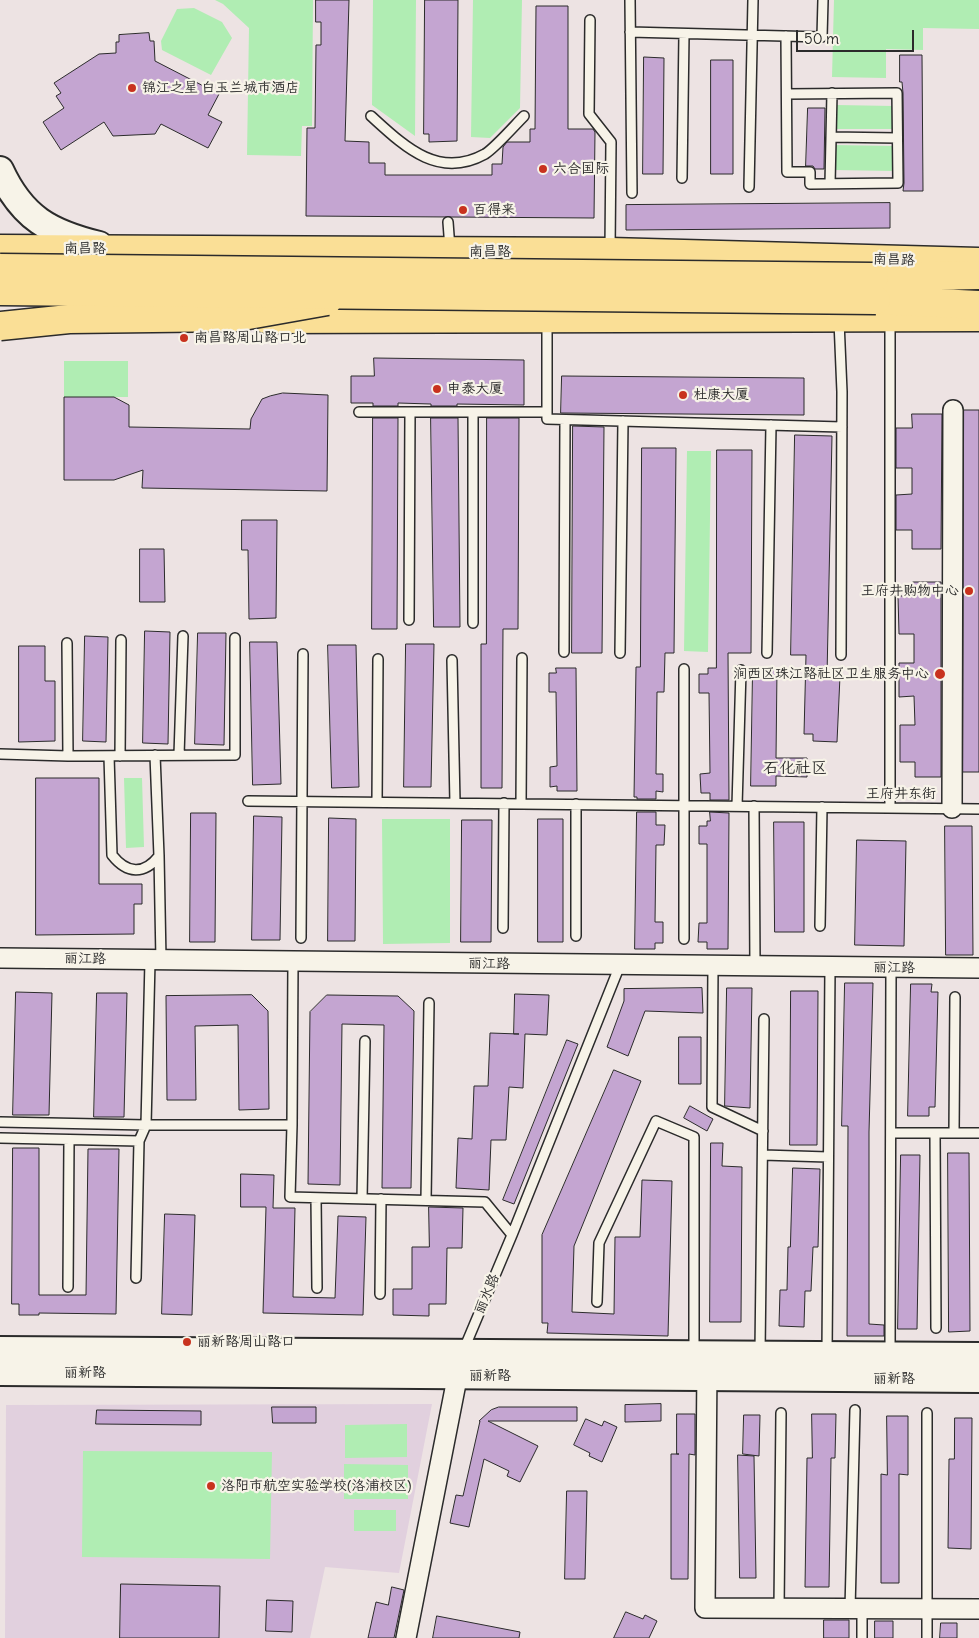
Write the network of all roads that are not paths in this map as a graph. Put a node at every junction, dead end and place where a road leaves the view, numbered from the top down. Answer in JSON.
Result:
{"nodes":[{"id":1,"x":630,"y":0,"type":"edge"},
{"id":2,"x":753,"y":0,"type":"edge"},
{"id":3,"x":823,"y":0,"type":"edge"},
{"id":4,"x":590,"y":20,"type":"dead end"},
{"id":5,"x":630,"y":32,"type":"junction"},
{"id":6,"x":684,"y":34,"type":"junction"},
{"id":7,"x":752,"y":35,"type":"junction"},
{"id":8,"x":786,"y":36,"type":"junction"},
{"id":9,"x":832,"y":93,"type":"junction"},
{"id":10,"x":787,"y":94,"type":"junction"},
{"id":11,"x":372,"y":116,"type":"dead end"},
{"id":12,"x":524,"y":116,"type":"dead end"},
{"id":13,"x":831,"y":137,"type":"junction"},
{"id":14,"x":897,"y":138,"type":"junction"},
{"id":15,"x":0,"y":170,"type":"edge"},
{"id":16,"x":682,"y":178,"type":"dead end"},
{"id":17,"x":830,"y":184,"type":"junction"},
{"id":18,"x":748,"y":187,"type":"dead end"},
{"id":19,"x":632,"y":193,"type":"dead end"},
{"id":20,"x":448,"y":222,"type":"dead end"},
{"id":21,"x":0,"y":249,"type":"edge"},
{"id":22,"x":114,"y":249,"type":"junction"},
{"id":23,"x":336,"y":251,"type":"junction"},
{"id":24,"x":451,"y":252,"type":"junction"},
{"id":25,"x":610,"y":252,"type":"junction"},
{"id":26,"x":979,"y":262,"type":"edge"},
{"id":27,"x":0,"y":268,"type":"edge"},
{"id":28,"x":979,"y":275,"type":"edge"},
{"id":29,"x":0,"y":292,"type":"edge"},
{"id":30,"x":358,"y":296,"type":"junction"},
{"id":31,"x":880,"y":298,"type":"junction"},
{"id":32,"x":979,"y":305,"type":"edge"},
{"id":33,"x":979,"y":317,"type":"edge"},
{"id":34,"x":548,"y":318,"type":"junction"},
{"id":35,"x":839,"y":318,"type":"junction"},
{"id":36,"x":336,"y":319,"type":"junction"},
{"id":37,"x":0,"y":321,"type":"edge"},
{"id":38,"x":0,"y":326,"type":"edge"},
{"id":39,"x":953,"y":410,"type":"dead end"},
{"id":40,"x":359,"y":412,"type":"dead end"},
{"id":41,"x":410,"y":412,"type":"junction"},
{"id":42,"x":473,"y":412,"type":"junction"},
{"id":43,"x":547,"y":412,"type":"junction"},
{"id":44,"x":565,"y":420,"type":"junction"},
{"id":45,"x":623,"y":421,"type":"junction"},
{"id":46,"x":771,"y":425,"type":"junction"},
{"id":47,"x":842,"y":427,"type":"junction"},
{"id":48,"x":409,"y":620,"type":"dead end"},
{"id":49,"x":473,"y":623,"type":"dead end"},
{"id":50,"x":183,"y":636,"type":"dead end"},
{"id":51,"x":235,"y":638,"type":"dead end"},
{"id":52,"x":121,"y":640,"type":"dead end"},
{"id":53,"x":66,"y":643,"type":"dead end"},
{"id":54,"x":564,"y":652,"type":"dead end"},
{"id":55,"x":620,"y":653,"type":"dead end"},
{"id":56,"x":767,"y":653,"type":"dead end"},
{"id":57,"x":303,"y":654,"type":"dead end"},
{"id":58,"x":841,"y":655,"type":"dead end"},
{"id":59,"x":378,"y":658,"type":"dead end"},
{"id":60,"x":522,"y":658,"type":"dead end"},
{"id":61,"x":452,"y":660,"type":"dead end"},
{"id":62,"x":684,"y":669,"type":"dead end"},
{"id":63,"x":741,"y":670,"type":"dead end"},
{"id":64,"x":0,"y":754,"type":"edge"},
{"id":65,"x":155,"y":755,"type":"junction"},
{"id":66,"x":179,"y":755,"type":"junction"},
{"id":67,"x":68,"y":756,"type":"junction"},
{"id":68,"x":109,"y":756,"type":"junction"},
{"id":69,"x":120,"y":756,"type":"junction"},
{"id":70,"x":248,"y":801,"type":"dead end"},
{"id":71,"x":302,"y":801,"type":"junction"},
{"id":72,"x":378,"y":802,"type":"junction"},
{"id":73,"x":455,"y":803,"type":"junction"},
{"id":74,"x":504,"y":803,"type":"junction"},
{"id":75,"x":521,"y":804,"type":"junction"},
{"id":76,"x":576,"y":804,"type":"junction"},
{"id":77,"x":684,"y":805,"type":"junction"},
{"id":78,"x":737,"y":806,"type":"junction"},
{"id":79,"x":754,"y":806,"type":"junction"},
{"id":80,"x":822,"y":807,"type":"junction"},
{"id":81,"x":890,"y":808,"type":"junction"},
{"id":82,"x":952,"y":808,"type":"junction"},
{"id":83,"x":979,"y":808,"type":"edge"},
{"id":84,"x":159,"y":856,"type":"junction"},
{"id":85,"x":820,"y":926,"type":"dead end"},
{"id":86,"x":503,"y":928,"type":"dead end"},
{"id":87,"x":576,"y":936,"type":"dead end"},
{"id":88,"x":301,"y":938,"type":"dead end"},
{"id":89,"x":684,"y":939,"type":"dead end"},
{"id":90,"x":0,"y":958,"type":"edge"},
{"id":91,"x":155,"y":961,"type":"junction"},
{"id":92,"x":293,"y":962,"type":"junction"},
{"id":93,"x":620,"y":965,"type":"junction"},
{"id":94,"x":713,"y":966,"type":"junction"},
{"id":95,"x":755,"y":966,"type":"junction"},
{"id":96,"x":830,"y":967,"type":"junction"},
{"id":97,"x":892,"y":968,"type":"junction"},
{"id":98,"x":979,"y":968,"type":"edge"},
{"id":99,"x":955,"y":997,"type":"dead end"},
{"id":100,"x":429,"y":1003,"type":"dead end"},
{"id":101,"x":764,"y":1019,"type":"dead end"},
{"id":102,"x":365,"y":1040,"type":"dead end"},
{"id":103,"x":0,"y":1122,"type":"edge"},
{"id":104,"x":292,"y":1124,"type":"junction"},
{"id":105,"x":146,"y":1125,"type":"junction"},
{"id":106,"x":763,"y":1131,"type":"junction"},
{"id":107,"x":891,"y":1133,"type":"junction"},
{"id":108,"x":936,"y":1133,"type":"junction"},
{"id":109,"x":954,"y":1133,"type":"junction"},
{"id":110,"x":979,"y":1133,"type":"edge"},
{"id":111,"x":0,"y":1138,"type":"edge"},
{"id":112,"x":69,"y":1141,"type":"junction"},
{"id":113,"x":139,"y":1141,"type":"junction"},
{"id":114,"x":763,"y":1155,"type":"junction"},
{"id":115,"x":828,"y":1157,"type":"junction"},
{"id":116,"x":316,"y":1198,"type":"junction"},
{"id":117,"x":362,"y":1199,"type":"junction"},
{"id":118,"x":381,"y":1199,"type":"junction"},
{"id":119,"x":426,"y":1200,"type":"junction"},
{"id":120,"x":512,"y":1235,"type":"junction"},
{"id":121,"x":136,"y":1278,"type":"dead end"},
{"id":122,"x":68,"y":1286,"type":"dead end"},
{"id":123,"x":317,"y":1288,"type":"dead end"},
{"id":124,"x":380,"y":1294,"type":"dead end"},
{"id":125,"x":597,"y":1302,"type":"dead end"},
{"id":126,"x":936,"y":1328,"type":"dead end"},
{"id":127,"x":0,"y":1350,"type":"edge"},
{"id":128,"x":760,"y":1354,"type":"junction"},
{"id":129,"x":827,"y":1355,"type":"junction"},
{"id":130,"x":890,"y":1355,"type":"junction"},
{"id":131,"x":979,"y":1356,"type":"edge"},
{"id":132,"x":703,"y":1362,"type":"junction"},
{"id":133,"x":460,"y":1364,"type":"junction"},
{"id":134,"x":0,"y":1372,"type":"edge"},
{"id":135,"x":979,"y":1379,"type":"edge"},
{"id":136,"x":855,"y":1410,"type":"dead end"},
{"id":137,"x":781,"y":1413,"type":"dead end"},
{"id":138,"x":927,"y":1413,"type":"dead end"},
{"id":139,"x":779,"y":1608,"type":"junction"},
{"id":140,"x":856,"y":1609,"type":"junction"},
{"id":141,"x":926,"y":1609,"type":"junction"},
{"id":142,"x":979,"y":1609,"type":"edge"},
{"id":143,"x":406,"y":1638,"type":"edge"},
{"id":144,"x":862,"y":1638,"type":"edge"},
{"id":145,"x":926,"y":1638,"type":"edge"}],
"edges":[{"from":1,"to":5,"type":"lane"},
{"from":2,"to":7,"type":"lane"},
{"from":3,"to":8,"type":"lane"},
{"from":4,"to":25,"type":"lane"},
{"from":5,"to":6,"type":"lane"},
{"from":5,"to":19,"type":"lane"},
{"from":6,"to":7,"type":"lane"},
{"from":6,"to":16,"type":"lane"},
{"from":7,"to":8,"type":"lane"},
{"from":7,"to":18,"type":"lane"},
{"from":8,"to":10,"type":"lane"},
{"from":9,"to":10,"type":"lane"},
{"from":9,"to":13,"type":"lane"},
{"from":9,"to":14,"type":"lane"},
{"from":10,"to":17,"type":"lane"},
{"from":11,"to":12,"type":"lane"},
{"from":13,"to":14,"type":"lane"},
{"from":13,"to":17,"type":"lane"},
{"from":14,"to":17,"type":"lane"},
{"from":15,"to":22,"type":"main road"},
{"from":20,"to":24,"type":"lane"},
{"from":21,"to":22,"type":"main road","name":"南昌路"},
{"from":22,"to":23,"type":"main road","name":"南昌路"},
{"from":23,"to":24,"type":"main road","name":"南昌路"},
{"from":23,"to":36,"type":"main road"},
{"from":24,"to":25,"type":"main road","name":"南昌路"},
{"from":25,"to":26,"type":"main road","name":"南昌路"},
{"from":27,"to":31,"type":"main road","name":"南昌路","bridge":true},
{"from":28,"to":31,"type":"main road","name":"南昌路"},
{"from":29,"to":30,"type":"main road","name":"南昌路","bridge":true},
{"from":30,"to":31,"type":"main road","name":"南昌路","bridge":true},
{"from":30,"to":38,"type":"main road","bridge":true},
{"from":31,"to":32,"type":"main road","name":"南昌路"},
{"from":31,"to":33,"type":"main road","name":"南昌路"},
{"from":31,"to":35,"type":"main road","name":"南昌路"},
{"from":31,"to":81,"type":"lane"},
{"from":34,"to":35,"type":"main road","name":"南昌路"},
{"from":34,"to":36,"type":"main road","name":"南昌路"},
{"from":34,"to":43,"type":"lane"},
{"from":35,"to":47,"type":"lane"},
{"from":36,"to":37,"type":"main road","name":"南昌路"},
{"from":39,"to":82,"type":"street"},
{"from":40,"to":41,"type":"lane"},
{"from":41,"to":42,"type":"lane"},
{"from":41,"to":48,"type":"lane"},
{"from":42,"to":43,"type":"lane"},
{"from":42,"to":49,"type":"lane"},
{"from":43,"to":44,"type":"lane"},
{"from":44,"to":45,"type":"lane"},
{"from":44,"to":54,"type":"lane"},
{"from":45,"to":46,"type":"lane"},
{"from":45,"to":55,"type":"lane"},
{"from":46,"to":47,"type":"lane"},
{"from":46,"to":56,"type":"lane"},
{"from":47,"to":58,"type":"lane"},
{"from":50,"to":66,"type":"lane"},
{"from":51,"to":66,"type":"lane"},
{"from":52,"to":69,"type":"lane"},
{"from":53,"to":67,"type":"lane"},
{"from":57,"to":71,"type":"lane"},
{"from":59,"to":72,"type":"lane"},
{"from":60,"to":75,"type":"lane"},
{"from":61,"to":73,"type":"lane"},
{"from":62,"to":77,"type":"lane"},
{"from":63,"to":78,"type":"lane"},
{"from":64,"to":67,"type":"lane"},
{"from":65,"to":66,"type":"lane"},
{"from":65,"to":69,"type":"lane"},
{"from":65,"to":84,"type":"lane"},
{"from":67,"to":68,"type":"lane"},
{"from":68,"to":69,"type":"lane"},
{"from":68,"to":84,"type":"lane"},
{"from":70,"to":71,"type":"lane","name":"王府井东街"},
{"from":71,"to":72,"type":"lane","name":"王府井东街"},
{"from":71,"to":88,"type":"lane"},
{"from":72,"to":73,"type":"lane","name":"王府井东街"},
{"from":73,"to":74,"type":"lane","name":"王府井东街"},
{"from":74,"to":75,"type":"lane","name":"王府井东街"},
{"from":74,"to":86,"type":"lane"},
{"from":75,"to":76,"type":"lane","name":"王府井东街"},
{"from":76,"to":77,"type":"lane","name":"王府井东街"},
{"from":76,"to":87,"type":"lane"},
{"from":77,"to":78,"type":"lane","name":"王府井东街"},
{"from":77,"to":89,"type":"lane"},
{"from":78,"to":79,"type":"lane","name":"王府井东街"},
{"from":79,"to":80,"type":"lane","name":"王府井东街"},
{"from":79,"to":95,"type":"lane"},
{"from":80,"to":81,"type":"lane","name":"王府井东街"},
{"from":80,"to":85,"type":"lane"},
{"from":81,"to":82,"type":"lane","name":"王府井东街"},
{"from":82,"to":83,"type":"lane","name":"王府井东街"},
{"from":84,"to":91,"type":"lane"},
{"from":90,"to":91,"type":"street","name":"丽江路"},
{"from":91,"to":92,"type":"street","name":"丽江路"},
{"from":91,"to":105,"type":"lane"},
{"from":92,"to":93,"type":"street","name":"丽江路"},
{"from":92,"to":104,"type":"lane"},
{"from":93,"to":94,"type":"street","name":"丽江路"},
{"from":93,"to":120,"type":"lane","name":"丽水路"},
{"from":94,"to":95,"type":"street","name":"丽江路"},
{"from":94,"to":106,"type":"lane"},
{"from":95,"to":96,"type":"street","name":"丽江路"},
{"from":96,"to":97,"type":"street","name":"丽江路"},
{"from":96,"to":115,"type":"lane"},
{"from":97,"to":98,"type":"street","name":"丽江路"},
{"from":97,"to":107,"type":"lane"},
{"from":99,"to":109,"type":"lane"},
{"from":100,"to":119,"type":"lane"},
{"from":101,"to":106,"type":"lane"},
{"from":102,"to":117,"type":"lane"},
{"from":103,"to":105,"type":"lane"},
{"from":104,"to":105,"type":"lane"},
{"from":104,"to":116,"type":"lane"},
{"from":105,"to":113,"type":"lane"},
{"from":106,"to":114,"type":"lane"},
{"from":107,"to":108,"type":"lane"},
{"from":107,"to":130,"type":"lane"},
{"from":108,"to":109,"type":"lane"},
{"from":108,"to":126,"type":"lane"},
{"from":109,"to":110,"type":"lane"},
{"from":111,"to":112,"type":"lane"},
{"from":112,"to":113,"type":"lane"},
{"from":112,"to":122,"type":"lane"},
{"from":113,"to":121,"type":"lane"},
{"from":114,"to":115,"type":"lane"},
{"from":114,"to":128,"type":"lane"},
{"from":115,"to":129,"type":"lane"},
{"from":116,"to":117,"type":"lane"},
{"from":116,"to":123,"type":"lane"},
{"from":117,"to":118,"type":"lane"},
{"from":118,"to":119,"type":"lane"},
{"from":118,"to":124,"type":"lane"},
{"from":119,"to":120,"type":"lane"},
{"from":120,"to":133,"type":"lane","name":"丽水路"},
{"from":125,"to":132,"type":"lane"},
{"from":127,"to":133,"type":"main road","name":"丽新路"},
{"from":128,"to":129,"type":"main road","name":"丽新路"},
{"from":128,"to":132,"type":"main road","name":"丽新路"},
{"from":129,"to":130,"type":"main road","name":"丽新路"},
{"from":130,"to":131,"type":"main road","name":"丽新路"},
{"from":132,"to":133,"type":"main road","name":"丽新路"},
{"from":132,"to":135,"type":"main road","name":"丽新路"},
{"from":132,"to":139,"type":"street"},
{"from":133,"to":134,"type":"main road","name":"丽新路"},
{"from":133,"to":143,"type":"street","name":"丽水路"},
{"from":136,"to":140,"type":"lane"},
{"from":137,"to":139,"type":"lane"},
{"from":138,"to":141,"type":"lane"},
{"from":139,"to":140,"type":"street"},
{"from":140,"to":141,"type":"street"},
{"from":140,"to":144,"type":"lane"},
{"from":141,"to":142,"type":"street"},
{"from":141,"to":145,"type":"lane"}]}
